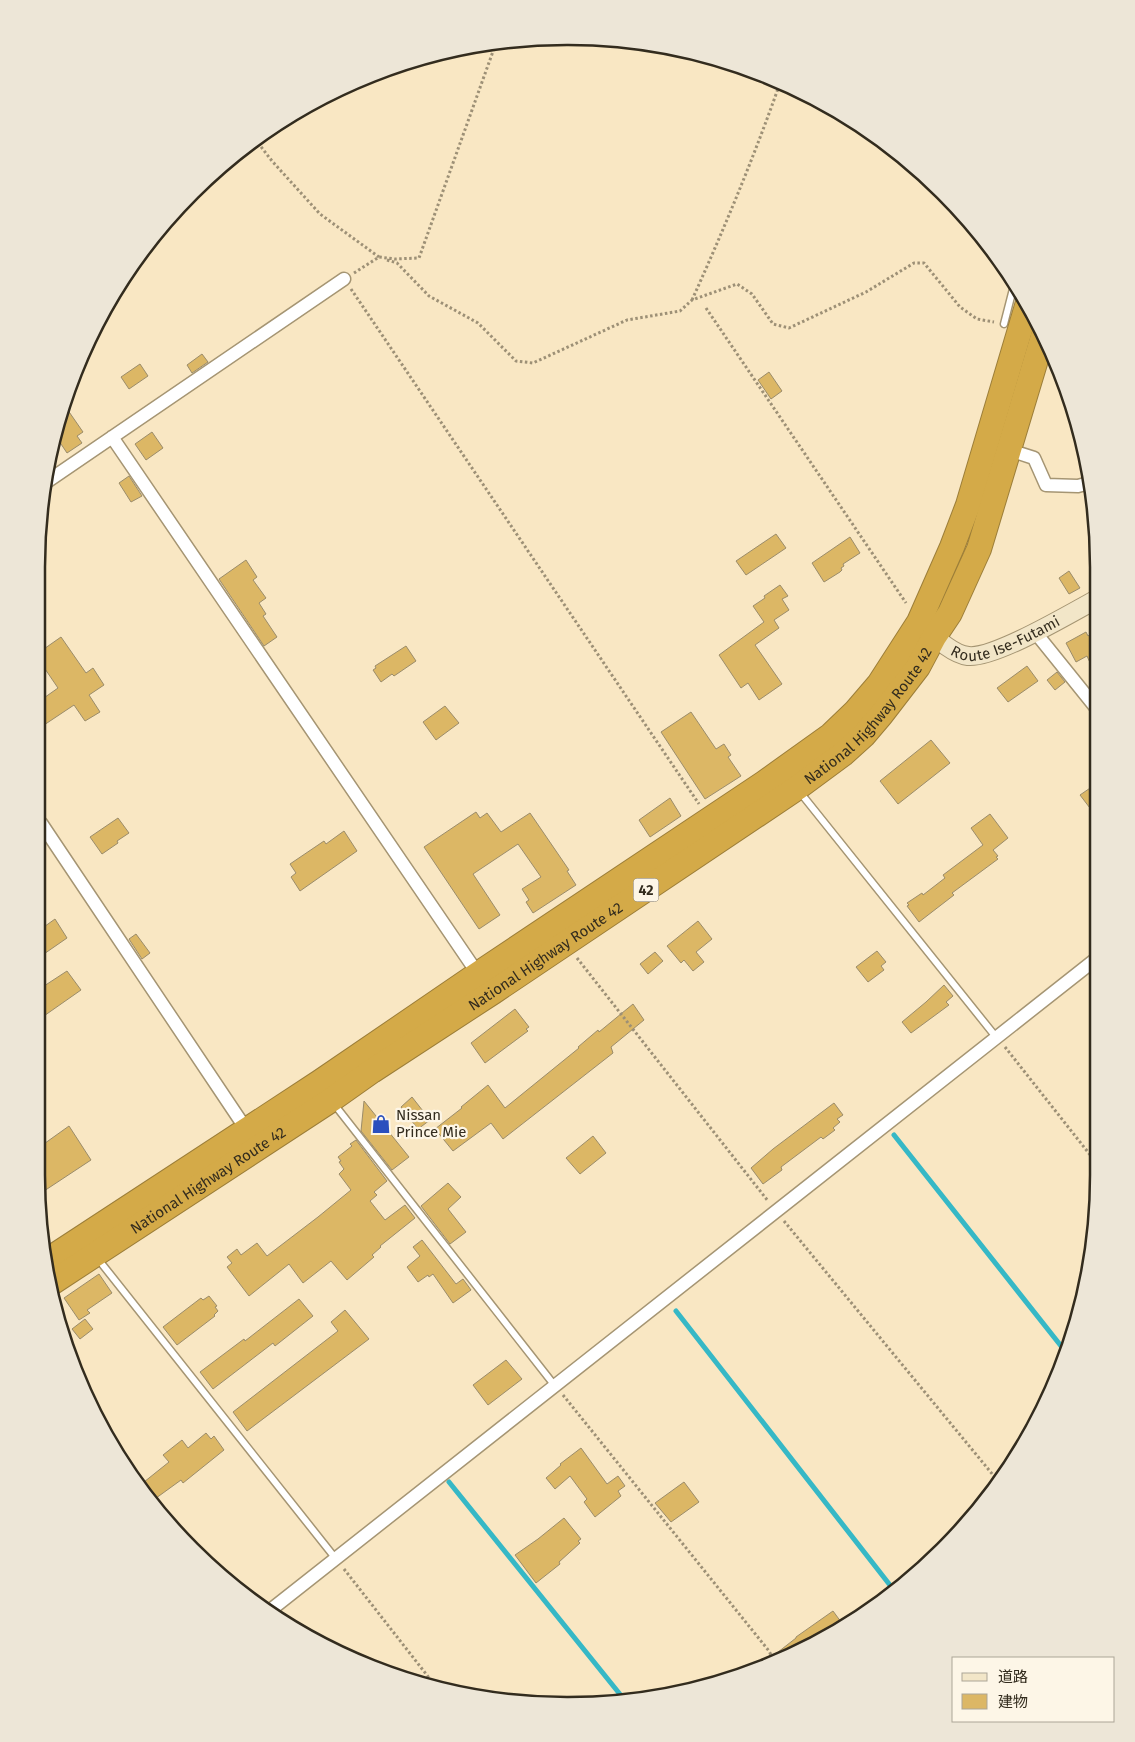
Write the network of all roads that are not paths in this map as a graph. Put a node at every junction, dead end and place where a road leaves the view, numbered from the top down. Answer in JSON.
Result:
{"nodes":[{"id":1,"x":344,"y":279,"type":"road end"},
{"id":2,"x":1012,"y":293,"type":"edge"},
{"id":3,"x":1024,"y":314,"type":"edge"},
{"id":4,"x":1004,"y":324,"type":"road end"},
{"id":5,"x":1041,"y":349,"type":"edge"},
{"id":6,"x":112,"y":437,"type":"junction"},
{"id":7,"x":1009,"y":450,"type":"junction"},
{"id":8,"x":53,"y":478,"type":"edge"},
{"id":9,"x":1083,"y":485,"type":"edge"},
{"id":10,"x":1090,"y":603,"type":"edge"},
{"id":11,"x":926,"y":629,"type":"junction"},
{"id":12,"x":1035,"y":632,"type":"junction"},
{"id":13,"x":1090,"y":700,"type":"edge"},
{"id":14,"x":797,"y":788,"type":"junction"},
{"id":15,"x":45,"y":829,"type":"edge"},
{"id":16,"x":1090,"y":964,"type":"edge"},
{"id":17,"x":478,"y":974,"type":"junction"},
{"id":18,"x":996,"y":1037,"type":"junction"},
{"id":19,"x":325,"y":1091,"type":"junction"},
{"id":20,"x":246,"y":1129,"type":"junction"},
{"id":21,"x":94,"y":1254,"type":"junction"},
{"id":22,"x":52,"y":1258,"type":"edge"},
{"id":23,"x":56,"y":1280,"type":"edge"},
{"id":24,"x":555,"y":1386,"type":"junction"},
{"id":25,"x":336,"y":1559,"type":"junction"},
{"id":26,"x":274,"y":1607,"type":"edge"}],
"edges":[{"from":1,"to":6,"type":"street"},
{"from":2,"to":4,"type":"lane"},
{"from":3,"to":11,"type":"highway","name":"National Highway Route 42","number":"42"},
{"from":5,"to":7,"type":"highway","name":"National Highway Route 42","number":"42"},
{"from":6,"to":8,"type":"street"},
{"from":6,"to":17,"type":"street"},
{"from":7,"to":9,"type":"street"},
{"from":7,"to":11,"type":"highway","name":"National Highway Route 42","number":"42"},
{"from":10,"to":12,"type":"main road","name":"Route Ise-Futami"},
{"from":11,"to":12,"type":"main road","name":"Route Ise-Futami"},
{"from":11,"to":14,"type":"highway","name":"National Highway Route 42","number":"42"},
{"from":11,"to":17,"type":"highway","name":"National Highway Route 42","number":"42"},
{"from":12,"to":13,"type":"street"},
{"from":14,"to":18,"type":"lane"},
{"from":14,"to":19,"type":"highway","name":"National Highway Route 42","number":"42"},
{"from":15,"to":20,"type":"street"},
{"from":16,"to":18,"type":"street"},
{"from":17,"to":19,"type":"highway","name":"National Highway Route 42","number":"42"},
{"from":18,"to":24,"type":"street"},
{"from":19,"to":20,"type":"highway","name":"National Highway Route 42","number":"42"},
{"from":19,"to":21,"type":"highway","name":"National Highway Route 42","number":"42"},
{"from":19,"to":24,"type":"lane"},
{"from":20,"to":22,"type":"highway","name":"National Highway Route 42","number":"42"},
{"from":21,"to":23,"type":"highway","name":"National Highway Route 42","number":"42"},
{"from":21,"to":25,"type":"lane"},
{"from":24,"to":25,"type":"street"},
{"from":25,"to":26,"type":"street"}]}
